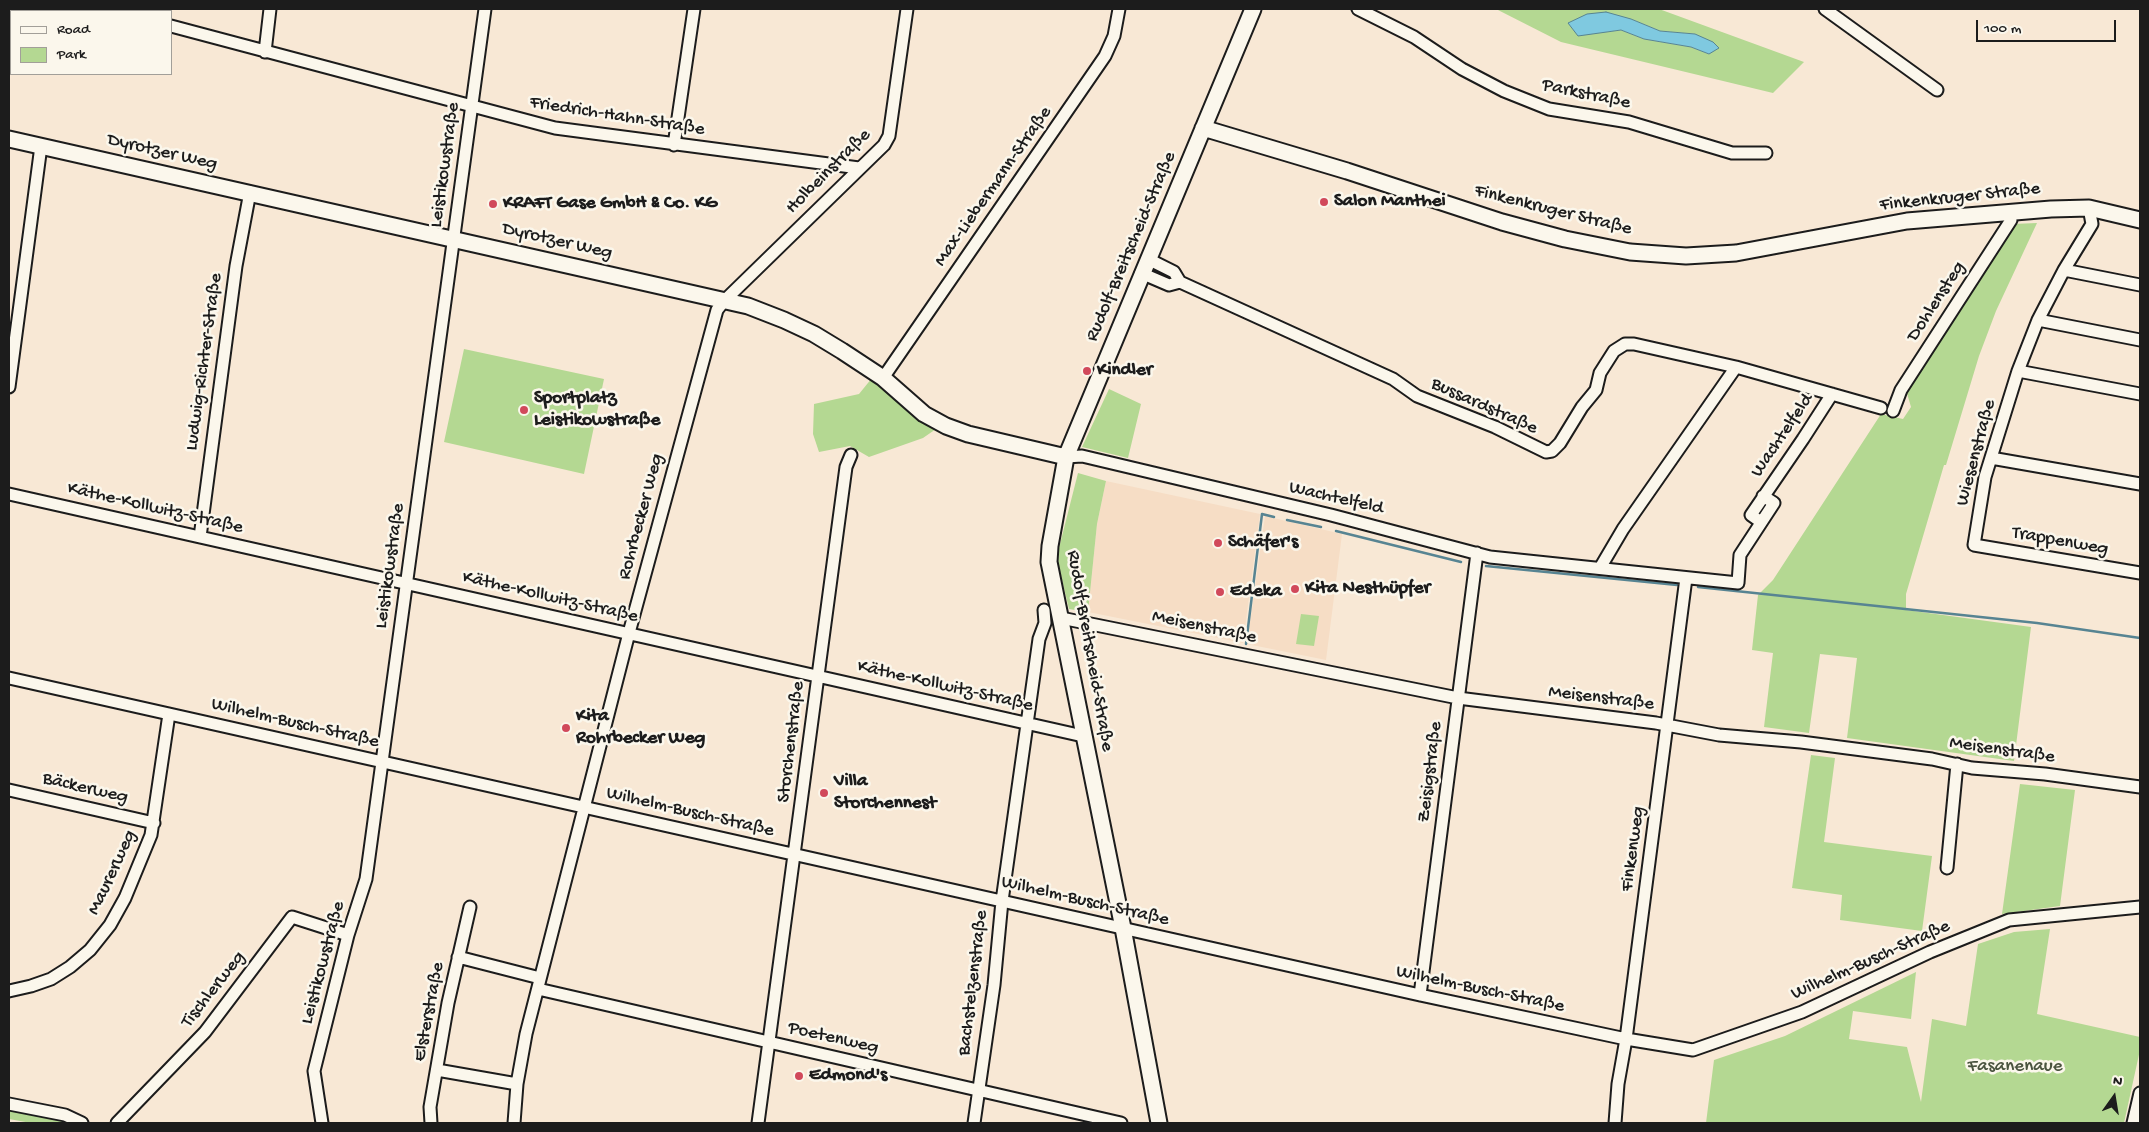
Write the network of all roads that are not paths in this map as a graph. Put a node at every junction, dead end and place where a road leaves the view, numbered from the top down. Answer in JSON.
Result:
{"nodes":[{"id":1,"x":270,"y":9,"type":"edge"},
{"id":2,"x":485,"y":9,"type":"edge"},
{"id":3,"x":694,"y":9,"type":"edge"},
{"id":4,"x":907,"y":9,"type":"edge"},
{"id":5,"x":1119,"y":9,"type":"edge"},
{"id":6,"x":1253,"y":9,"type":"edge"},
{"id":7,"x":1358,"y":9,"type":"edge"},
{"id":8,"x":1825,"y":9,"type":"edge"},
{"id":9,"x":172,"y":26,"type":"edge"},
{"id":10,"x":265,"y":52,"type":"junction"},
{"id":11,"x":1937,"y":90,"type":"dead end"},
{"id":12,"x":471,"y":106,"type":"junction"},
{"id":13,"x":1203,"y":128,"type":"junction"},
{"id":14,"x":9,"y":139,"type":"edge"},
{"id":15,"x":674,"y":145,"type":"junction"},
{"id":16,"x":41,"y":146,"type":"junction"},
{"id":17,"x":1766,"y":153,"type":"dead end"},
{"id":18,"x":859,"y":168,"type":"junction"},
{"id":19,"x":250,"y":192,"type":"junction"},
{"id":20,"x":2089,"y":208,"type":"junction"},
{"id":21,"x":2009,"y":212,"type":"junction"},
{"id":22,"x":2140,"y":220,"type":"edge"},
{"id":23,"x":454,"y":240,"type":"junction"},
{"id":24,"x":1148,"y":259,"type":"junction"},
{"id":25,"x":2064,"y":270,"type":"junction"},
{"id":26,"x":1141,"y":273,"type":"junction"},
{"id":27,"x":1180,"y":282,"type":"junction"},
{"id":28,"x":2140,"y":285,"type":"edge"},
{"id":29,"x":724,"y":301,"type":"junction"},
{"id":30,"x":2038,"y":320,"type":"junction"},
{"id":31,"x":2140,"y":340,"type":"edge"},
{"id":32,"x":1736,"y":367,"type":"junction"},
{"id":33,"x":2018,"y":371,"type":"junction"},
{"id":34,"x":883,"y":378,"type":"junction"},
{"id":35,"x":9,"y":387,"type":"edge"},
{"id":36,"x":1832,"y":394,"type":"junction"},
{"id":37,"x":2140,"y":394,"type":"edge"},
{"id":38,"x":1887,"y":410,"type":"joint"},
{"id":39,"x":851,"y":455,"type":"dead end"},
{"id":40,"x":1066,"y":457,"type":"junction"},
{"id":41,"x":1991,"y":458,"type":"junction"},
{"id":42,"x":2140,"y":484,"type":"edge"},
{"id":43,"x":9,"y":494,"type":"edge"},
{"id":44,"x":200,"y":537,"type":"junction"},
{"id":45,"x":1974,"y":545,"type":"joint"},
{"id":46,"x":1477,"y":553,"type":"junction"},
{"id":47,"x":1600,"y":568,"type":"junction"},
{"id":48,"x":2140,"y":573,"type":"edge"},
{"id":49,"x":1686,"y":578,"type":"junction"},
{"id":50,"x":406,"y":584,"type":"junction"},
{"id":51,"x":1044,"y":610,"type":"dead end"},
{"id":52,"x":1061,"y":618,"type":"junction"},
{"id":53,"x":629,"y":633,"type":"junction"},
{"id":54,"x":818,"y":677,"type":"junction"},
{"id":55,"x":9,"y":678,"type":"edge"},
{"id":56,"x":1458,"y":698,"type":"junction"},
{"id":57,"x":169,"y":714,"type":"junction"},
{"id":58,"x":1028,"y":724,"type":"junction"},
{"id":59,"x":1668,"y":726,"type":"junction"},
{"id":60,"x":1083,"y":736,"type":"junction"},
{"id":61,"x":382,"y":762,"type":"junction"},
{"id":62,"x":1957,"y":764,"type":"junction"},
{"id":63,"x":2140,"y":787,"type":"edge"},
{"id":64,"x":9,"y":790,"type":"edge"},
{"id":65,"x":584,"y":806,"type":"junction"},
{"id":66,"x":154,"y":823,"type":"junction"},
{"id":67,"x":795,"y":855,"type":"junction"},
{"id":68,"x":1947,"y":868,"type":"dead end"},
{"id":69,"x":1002,"y":901,"type":"junction"},
{"id":70,"x":470,"y":907,"type":"dead end"},
{"id":71,"x":2140,"y":907,"type":"edge"},
{"id":72,"x":1123,"y":928,"type":"junction"},
{"id":73,"x":348,"y":935,"type":"junction"},
{"id":74,"x":458,"y":957,"type":"junction"},
{"id":75,"x":539,"y":983,"type":"junction"},
{"id":76,"x":9,"y":991,"type":"edge"},
{"id":77,"x":1420,"y":995,"type":"junction"},
{"id":78,"x":1626,"y":1039,"type":"junction"},
{"id":79,"x":770,"y":1042,"type":"junction"},
{"id":80,"x":437,"y":1070,"type":"junction"},
{"id":81,"x":517,"y":1084,"type":"junction"},
{"id":82,"x":979,"y":1090,"type":"junction"},
{"id":83,"x":2140,"y":1092,"type":"edge"},
{"id":84,"x":9,"y":1104,"type":"edge"},
{"id":85,"x":82,"y":1123,"type":"edge"},
{"id":86,"x":117,"y":1123,"type":"edge"},
{"id":87,"x":322,"y":1123,"type":"edge"},
{"id":88,"x":431,"y":1123,"type":"edge"},
{"id":89,"x":514,"y":1123,"type":"edge"},
{"id":90,"x":758,"y":1123,"type":"edge"},
{"id":91,"x":974,"y":1123,"type":"edge"},
{"id":92,"x":1121,"y":1123,"type":"edge"},
{"id":93,"x":1160,"y":1123,"type":"edge"},
{"id":94,"x":1615,"y":1123,"type":"edge"},
{"id":95,"x":2133,"y":1123,"type":"edge"}],
"edges":[{"from":1,"to":10,"type":"street"},
{"from":2,"to":12,"type":"street","name":"Leistikowstraße"},
{"from":3,"to":15,"type":"street"},
{"from":4,"to":18,"type":"street","name":"Holbeinstraße"},
{"from":5,"to":34,"type":"street","name":"Max-Liebermann-Straße"},
{"from":6,"to":13,"type":"street","name":"Rudolf-Breitscheid-Straße"},
{"from":7,"to":17,"type":"street","name":"Parkstraße"},
{"from":8,"to":11,"type":"street"},
{"from":9,"to":10,"type":"street","name":"Friedrich-Hahn-Straße"},
{"from":10,"to":12,"type":"street","name":"Friedrich-Hahn-Straße"},
{"from":12,"to":15,"type":"street","name":"Friedrich-Hahn-Straße"},
{"from":12,"to":23,"type":"street","name":"Leistikowstraße"},
{"from":13,"to":21,"type":"street","name":"Finkenkruger Straße"},
{"from":13,"to":24,"type":"street","name":"Rudolf-Breitscheid-Straße"},
{"from":14,"to":16,"type":"street","name":"Dyrotzer Weg"},
{"from":15,"to":18,"type":"street","name":"Friedrich-Hahn-Straße"},
{"from":16,"to":19,"type":"street","name":"Dyrotzer Weg"},
{"from":16,"to":35,"type":"street"},
{"from":18,"to":29,"type":"street","name":"Holbeinstraße"},
{"from":19,"to":23,"type":"street","name":"Dyrotzer Weg"},
{"from":19,"to":44,"type":"street","name":"Ludwig-Richter-Straße"},
{"from":20,"to":21,"type":"street","name":"Finkenkruger Straße"},
{"from":20,"to":22,"type":"street","name":"Finkenkruger Straße"},
{"from":20,"to":25,"type":"street","name":"Wiesenstraße"},
{"from":21,"to":38,"type":"street","name":"Dohlensteg"},
{"from":23,"to":29,"type":"street","name":"Dyrotzer Weg"},
{"from":23,"to":50,"type":"street","name":"Leistikowstraße"},
{"from":24,"to":26,"type":"street","name":"Rudolf-Breitscheid-Straße"},
{"from":24,"to":27,"type":"street","name":"Bussardstraße"},
{"from":25,"to":28,"type":"street"},
{"from":25,"to":30,"type":"street","name":"Wiesenstraße"},
{"from":26,"to":27,"type":"street","name":"Bussardstraße"},
{"from":26,"to":40,"type":"street","name":"Rudolf-Breitscheid-Straße"},
{"from":27,"to":32,"type":"street","name":"Bussardstraße"},
{"from":29,"to":34,"type":"street","name":"Dyrotzer Weg"},
{"from":29,"to":53,"type":"street","name":"Rohrbecker Weg"},
{"from":30,"to":31,"type":"street"},
{"from":30,"to":33,"type":"street","name":"Wiesenstraße"},
{"from":32,"to":36,"type":"street","name":"Bussardstraße"},
{"from":32,"to":47,"type":"street"},
{"from":33,"to":37,"type":"street"},
{"from":33,"to":41,"type":"street","name":"Wiesenstraße"},
{"from":34,"to":40,"type":"street","name":"Dyrotzer Weg"},
{"from":36,"to":38,"type":"street","name":"Bussardstraße"},
{"from":36,"to":49,"type":"street","name":"Wachtelfeld"},
{"from":39,"to":54,"type":"street","name":"Storchenstraße"},
{"from":40,"to":46,"type":"street","name":"Wachtelfeld"},
{"from":40,"to":52,"type":"street","name":"Rudolf-Breitscheid-Straße"},
{"from":41,"to":42,"type":"street"},
{"from":41,"to":45,"type":"street","name":"Wiesenstraße"},
{"from":43,"to":44,"type":"street","name":"Käthe-Kollwitz-Straße"},
{"from":44,"to":50,"type":"street","name":"Käthe-Kollwitz-Straße"},
{"from":45,"to":48,"type":"street","name":"Trappenweg"},
{"from":46,"to":47,"type":"street","name":"Wachtelfeld"},
{"from":46,"to":56,"type":"street","name":"Zeisigstraße"},
{"from":47,"to":49,"type":"street","name":"Wachtelfeld"},
{"from":49,"to":59,"type":"street","name":"Finkenweg"},
{"from":50,"to":53,"type":"street","name":"Käthe-Kollwitz-Straße"},
{"from":50,"to":61,"type":"street","name":"Leistikowstraße"},
{"from":51,"to":58,"type":"street","name":"Bachstelzenstraße"},
{"from":52,"to":56,"type":"street","name":"Meisenstraße"},
{"from":52,"to":60,"type":"street","name":"Rudolf-Breitscheid-Straße"},
{"from":53,"to":54,"type":"street","name":"Käthe-Kollwitz-Straße"},
{"from":53,"to":65,"type":"street","name":"Rohrbecker Weg"},
{"from":54,"to":58,"type":"street","name":"Käthe-Kollwitz-Straße"},
{"from":54,"to":67,"type":"street","name":"Storchenstraße"},
{"from":55,"to":57,"type":"street","name":"Wilhelm-Busch-Straße"},
{"from":56,"to":59,"type":"street","name":"Meisenstraße"},
{"from":56,"to":77,"type":"street","name":"Zeisigstraße"},
{"from":57,"to":61,"type":"street","name":"Wilhelm-Busch-Straße"},
{"from":57,"to":66,"type":"street","name":"Maurerweg"},
{"from":58,"to":60,"type":"street","name":"Käthe-Kollwitz-Straße"},
{"from":58,"to":69,"type":"street","name":"Bachstelzenstraße"},
{"from":59,"to":62,"type":"street","name":"Meisenstraße"},
{"from":59,"to":78,"type":"street","name":"Finkenweg"},
{"from":60,"to":72,"type":"street","name":"Rudolf-Breitscheid-Straße"},
{"from":61,"to":65,"type":"street","name":"Wilhelm-Busch-Straße"},
{"from":61,"to":73,"type":"street","name":"Leistikowstraße"},
{"from":62,"to":63,"type":"street","name":"Meisenstraße"},
{"from":62,"to":68,"type":"street"},
{"from":64,"to":66,"type":"street","name":"Bäckerweg"},
{"from":65,"to":67,"type":"street","name":"Wilhelm-Busch-Straße"},
{"from":65,"to":75,"type":"street","name":"Rohrbecker Weg"},
{"from":66,"to":76,"type":"street","name":"Maurerweg"},
{"from":67,"to":69,"type":"street","name":"Wilhelm-Busch-Straße"},
{"from":67,"to":79,"type":"street","name":"Storchenstraße"},
{"from":69,"to":72,"type":"street","name":"Wilhelm-Busch-Straße"},
{"from":69,"to":82,"type":"street","name":"Bachstelzenstraße"},
{"from":70,"to":74,"type":"street","name":"Elsterstraße"},
{"from":71,"to":78,"type":"street","name":"Wilhelm-Busch-Straße"},
{"from":72,"to":77,"type":"street","name":"Wilhelm-Busch-Straße"},
{"from":72,"to":93,"type":"street","name":"Rudolf-Breitscheid-Straße"},
{"from":73,"to":86,"type":"street","name":"Tischlerweg"},
{"from":73,"to":87,"type":"street","name":"Leistikowstraße"},
{"from":74,"to":75,"type":"street"},
{"from":74,"to":80,"type":"street","name":"Elsterstraße"},
{"from":75,"to":79,"type":"street","name":"Poetenweg"},
{"from":75,"to":81,"type":"street","name":"Rohrbecker Weg"},
{"from":77,"to":78,"type":"street","name":"Wilhelm-Busch-Straße"},
{"from":78,"to":94,"type":"street","name":"Finkenweg"},
{"from":79,"to":82,"type":"street","name":"Poetenweg"},
{"from":79,"to":90,"type":"street","name":"Storchenstraße"},
{"from":80,"to":81,"type":"street"},
{"from":80,"to":88,"type":"street","name":"Elsterstraße"},
{"from":81,"to":89,"type":"street","name":"Rohrbecker Weg"},
{"from":82,"to":91,"type":"street","name":"Bachstelzenstraße"},
{"from":82,"to":92,"type":"street","name":"Poetenweg"},
{"from":83,"to":95,"type":"street"},
{"from":84,"to":85,"type":"street"}]}
